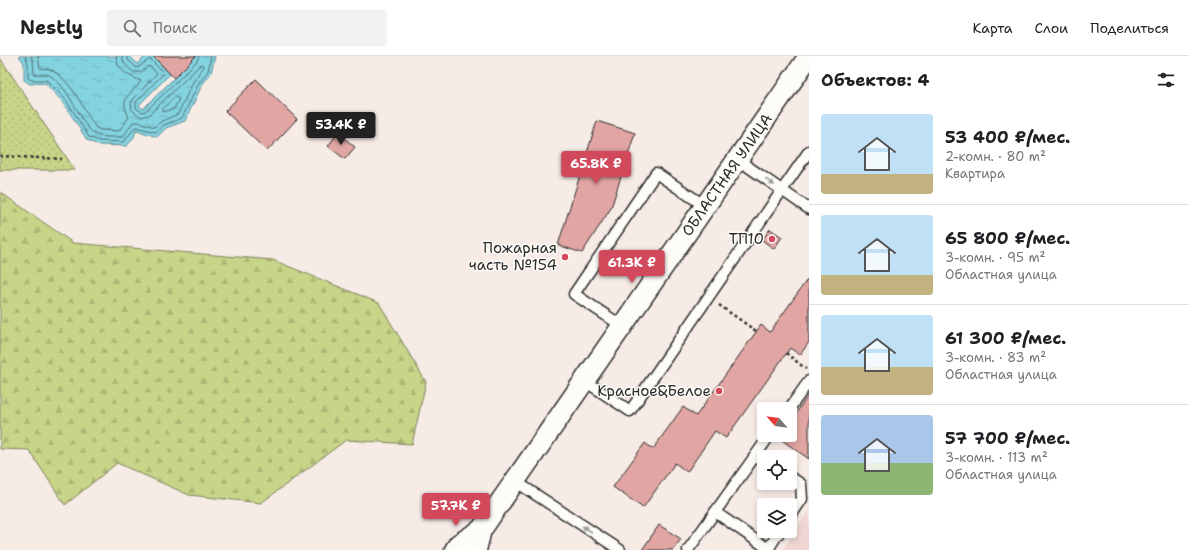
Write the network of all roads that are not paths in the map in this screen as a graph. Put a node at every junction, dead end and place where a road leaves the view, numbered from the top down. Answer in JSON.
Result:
{"nodes":[{"id":1,"x":809,"y":56,"type":"edge"},
{"id":2,"x":809,"y":152,"type":"edge"},
{"id":3,"x":737,"y":160,"type":"junction"},
{"id":4,"x":782,"y":190,"type":"junction"},
{"id":5,"x":705,"y":206,"type":"junction"},
{"id":6,"x":809,"y":209,"type":"edge"},
{"id":7,"x":622,"y":326,"type":"junction"},
{"id":8,"x":585,"y":381,"type":"junction"},
{"id":9,"x":809,"y":381,"type":"edge"},
{"id":10,"x":794,"y":402,"type":"edge"},
{"id":11,"x":757,"y":460,"type":"edge"},
{"id":12,"x":515,"y":481,"type":"junction"},
{"id":13,"x":797,"y":481,"type":"edge"},
{"id":14,"x":797,"y":506,"type":"edge"},
{"id":15,"x":715,"y":512,"type":"junction"},
{"id":16,"x":481,"y":530,"type":"junction"},
{"id":17,"x":776,"y":538,"type":"edge"},
{"id":18,"x":613,"y":548,"type":"edge"},
{"id":19,"x":769,"y":549,"type":"edge"},
{"id":20,"x":455,"y":550,"type":"edge"},
{"id":21,"x":476,"y":550,"type":"edge"},
{"id":22,"x":688,"y":550,"type":"edge"}],
"edges":[{"from":1,"to":3,"type":"street","name":"ОБЛАСТНАЯ УЛИЦА"},
{"from":2,"to":4,"type":"lane"},
{"from":3,"to":4,"type":"lane","one_way":true},
{"from":3,"to":5,"type":"street","name":"ОБЛАСТНАЯ УЛИЦА"},
{"from":4,"to":6,"type":"lane"},
{"from":4,"to":8,"type":"lane"},
{"from":5,"to":7,"type":"street","name":"ОБЛАСТНАЯ УЛИЦА"},
{"from":5,"to":7,"type":"lane"},
{"from":7,"to":8,"type":"street","name":"ОБЛАСТНАЯ УЛИЦА"},
{"from":8,"to":12,"type":"street","name":"ОБЛАСТНАЯ УЛИЦА"},
{"from":9,"to":10,"type":"lane"},
{"from":11,"to":15,"type":"lane"},
{"from":12,"to":16,"type":"street","name":"ОБЛАСТНАЯ УЛИЦА"},
{"from":18,"to":12,"type":"lane","one_way":true},
{"from":13,"to":14,"type":"lane"},
{"from":15,"to":19,"type":"lane"},
{"from":15,"to":22,"type":"lane"},
{"from":16,"to":20,"type":"street","name":"ОБЛАСТНАЯ УЛИЦА"},
{"from":16,"to":21,"type":"street","name":"ОБЛАСТНАЯ УЛИЦА"},
{"from":17,"to":19,"type":"lane"}]}
